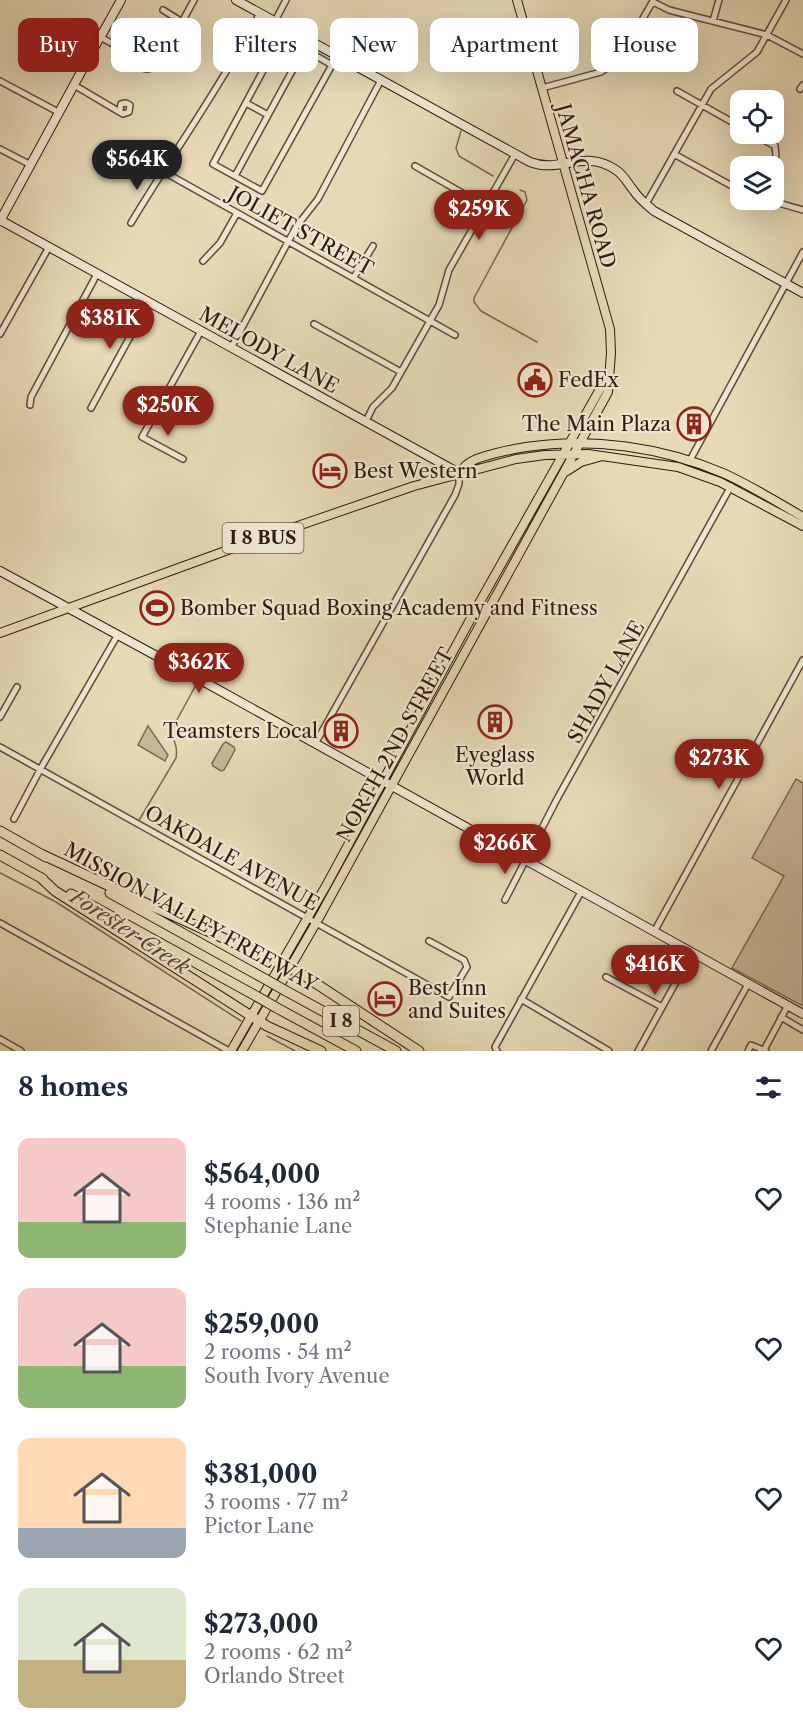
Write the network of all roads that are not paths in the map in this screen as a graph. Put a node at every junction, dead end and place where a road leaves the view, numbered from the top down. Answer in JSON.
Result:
{"nodes":[{"id":1,"x":121,"y":0,"type":"edge"},
{"id":2,"x":194,"y":0,"type":"edge"},
{"id":3,"x":236,"y":0,"type":"edge"},
{"id":4,"x":286,"y":0,"type":"edge"},
{"id":5,"x":517,"y":0,"type":"edge"},
{"id":6,"x":719,"y":0,"type":"edge"},
{"id":7,"x":786,"y":0,"type":"edge"},
{"id":8,"x":653,"y":1,"type":"edge"},
{"id":9,"x":163,"y":10,"type":"dead end"},
{"id":10,"x":260,"y":13,"type":"junction"},
{"id":11,"x":176,"y":18,"type":"edge"},
{"id":12,"x":184,"y":18,"type":"edge"},
{"id":13,"x":269,"y":18,"type":"edge"},
{"id":14,"x":277,"y":18,"type":"edge"},
{"id":15,"x":713,"y":21,"type":"junction"},
{"id":16,"x":767,"y":35,"type":"junction"},
{"id":17,"x":101,"y":36,"type":"junction"},
{"id":18,"x":111,"y":42,"type":"edge"},
{"id":19,"x":803,"y":54,"type":"edge"},
{"id":20,"x":330,"y":68,"type":"edge"},
{"id":21,"x":262,"y":72,"type":"edge"},
{"id":22,"x":291,"y":72,"type":"edge"},
{"id":23,"x":367,"y":72,"type":"edge"},
{"id":24,"x":381,"y":80,"type":"junction"},
{"id":25,"x":0,"y":81,"type":"edge"},
{"id":26,"x":74,"y":85,"type":"junction"},
{"id":27,"x":542,"y":88,"type":"junction"},
{"id":28,"x":677,"y":91,"type":"dead end"},
{"id":29,"x":246,"y":103,"type":"junction"},
{"id":30,"x":701,"y":105,"type":"junction"},
{"id":31,"x":120,"y":111,"type":"dead end"},
{"id":32,"x":58,"y":112,"type":"junction"},
{"id":33,"x":268,"y":115,"type":"junction"},
{"id":34,"x":730,"y":121,"type":"edge"},
{"id":35,"x":0,"y":149,"type":"edge"},
{"id":36,"x":132,"y":153,"type":"dead end"},
{"id":37,"x":515,"y":154,"type":"junction"},
{"id":38,"x":674,"y":154,"type":"junction"},
{"id":39,"x":562,"y":163,"type":"junction"},
{"id":40,"x":29,"y":164,"type":"junction"},
{"id":41,"x":416,"y":166,"type":"dead end"},
{"id":42,"x":163,"y":170,"type":"junction"},
{"id":43,"x":235,"y":176,"type":"junction"},
{"id":44,"x":730,"y":185,"type":"edge"},
{"id":45,"x":646,"y":204,"type":"junction"},
{"id":46,"x":784,"y":205,"type":"edge"},
{"id":47,"x":485,"y":206,"type":"junction"},
{"id":48,"x":803,"y":210,"type":"edge"},
{"id":49,"x":237,"y":213,"type":"junction"},
{"id":50,"x":0,"y":221,"type":"edge"},
{"id":51,"x":131,"y":224,"type":"dead end"},
{"id":52,"x":289,"y":242,"type":"junction"},
{"id":53,"x":373,"y":246,"type":"dead end"},
{"id":54,"x":49,"y":247,"type":"junction"},
{"id":55,"x":803,"y":252,"type":"edge"},
{"id":56,"x":203,"y":261,"type":"dead end"},
{"id":57,"x":97,"y":274,"type":"junction"},
{"id":58,"x":354,"y":277,"type":"junction"},
{"id":59,"x":786,"y":283,"type":"junction"},
{"id":60,"x":803,"y":293,"type":"edge"},
{"id":61,"x":149,"y":302,"type":"junction"},
{"id":62,"x":430,"y":321,"type":"junction"},
{"id":63,"x":314,"y":324,"type":"dead end"},
{"id":64,"x":201,"y":331,"type":"junction"},
{"id":65,"x":0,"y":333,"type":"edge"},
{"id":66,"x":455,"y":335,"type":"dead end"},
{"id":67,"x":231,"y":348,"type":"junction"},
{"id":68,"x":401,"y":372,"type":"junction"},
{"id":69,"x":608,"y":382,"type":"junction"},
{"id":70,"x":30,"y":405,"type":"dead end"},
{"id":71,"x":91,"y":408,"type":"dead end"},
{"id":72,"x":366,"y":421,"type":"junction"},
{"id":73,"x":590,"y":426,"type":"junction"},
{"id":74,"x":581,"y":442,"type":"junction"},
{"id":75,"x":570,"y":443,"type":"junction"},
{"id":76,"x":600,"y":444,"type":"junction"},
{"id":77,"x":563,"y":454,"type":"junction"},
{"id":78,"x":575,"y":454,"type":"junction"},
{"id":79,"x":608,"y":455,"type":"junction"},
{"id":80,"x":542,"y":456,"type":"junction"},
{"id":81,"x":183,"y":459,"type":"dead end"},
{"id":82,"x":688,"y":465,"type":"junction"},
{"id":83,"x":565,"y":472,"type":"junction"},
{"id":84,"x":459,"y":473,"type":"junction"},
{"id":85,"x":554,"y":473,"type":"junction"},
{"id":86,"x":733,"y":483,"type":"junction"},
{"id":87,"x":781,"y":509,"type":"junction"},
{"id":88,"x":803,"y":517,"type":"edge"},
{"id":89,"x":803,"y":526,"type":"edge"},
{"id":90,"x":503,"y":562,"type":"junction"},
{"id":91,"x":0,"y":571,"type":"edge"},
{"id":92,"x":494,"y":579,"type":"junction"},
{"id":93,"x":503,"y":583,"type":"junction"},
{"id":94,"x":493,"y":600,"type":"junction"},
{"id":95,"x":67,"y":608,"type":"junction"},
{"id":96,"x":470,"y":621,"type":"junction"},
{"id":97,"x":0,"y":633,"type":"edge"},
{"id":98,"x":474,"y":634,"type":"junction"},
{"id":99,"x":117,"y":636,"type":"junction"},
{"id":100,"x":803,"y":660,"type":"edge"},
{"id":101,"x":17,"y":687,"type":"dead end"},
{"id":102,"x":432,"y":690,"type":"junction"},
{"id":103,"x":433,"y":710,"type":"junction"},
{"id":104,"x":0,"y":717,"type":"edge"},
{"id":105,"x":315,"y":744,"type":"junction"},
{"id":106,"x":0,"y":747,"type":"edge"},
{"id":107,"x":41,"y":768,"type":"junction"},
{"id":108,"x":382,"y":781,"type":"junction"},
{"id":109,"x":391,"y":786,"type":"junction"},
{"id":110,"x":14,"y":819,"type":"dead end"},
{"id":111,"x":0,"y":831,"type":"edge"},
{"id":112,"x":40,"y":854,"type":"junction"},
{"id":113,"x":0,"y":855,"type":"edge"},
{"id":114,"x":526,"y":861,"type":"junction"},
{"id":115,"x":40,"y":877,"type":"junction"},
{"id":116,"x":581,"y":892,"type":"junction"},
{"id":117,"x":505,"y":900,"type":"dead end"},
{"id":118,"x":307,"y":918,"type":"junction"},
{"id":119,"x":316,"y":922,"type":"junction"},
{"id":120,"x":0,"y":923,"type":"edge"},
{"id":121,"x":654,"y":932,"type":"junction"},
{"id":122,"x":429,"y":941,"type":"dead end"},
{"id":123,"x":692,"y":953,"type":"junction"},
{"id":124,"x":280,"y":964,"type":"junction"},
{"id":125,"x":291,"y":968,"type":"junction"},
{"id":126,"x":606,"y":977,"type":"dead end"},
{"id":127,"x":748,"y":984,"type":"junction"},
{"id":128,"x":521,"y":999,"type":"junction"},
{"id":129,"x":788,"y":1005,"type":"junction"},
{"id":130,"x":662,"y":1007,"type":"junction"},
{"id":131,"x":803,"y":1014,"type":"edge"},
{"id":132,"x":781,"y":1017,"type":"junction"},
{"id":133,"x":256,"y":1019,"type":"junction"},
{"id":134,"x":246,"y":1026,"type":"junction"},
{"id":135,"x":803,"y":1030,"type":"edge"},
{"id":136,"x":0,"y":1040,"type":"edge"},
{"id":137,"x":765,"y":1050,"type":"edge"},
{"id":138,"x":21,"y":1051,"type":"edge"},
{"id":139,"x":230,"y":1051,"type":"edge"},
{"id":140,"x":237,"y":1051,"type":"edge"},
{"id":141,"x":242,"y":1051,"type":"edge"},
{"id":142,"x":321,"y":1051,"type":"edge"},
{"id":143,"x":356,"y":1051,"type":"edge"},
{"id":144,"x":396,"y":1051,"type":"edge"},
{"id":145,"x":419,"y":1051,"type":"edge"},
{"id":146,"x":496,"y":1051,"type":"edge"},
{"id":147,"x":609,"y":1051,"type":"edge"},
{"id":148,"x":638,"y":1051,"type":"edge"},
{"id":149,"x":711,"y":1051,"type":"edge"},
{"id":150,"x":748,"y":1051,"type":"edge"}],
"edges":[{"from":1,"to":17,"type":"street"},
{"from":2,"to":12,"type":"street"},
{"from":3,"to":10,"type":"street"},
{"from":4,"to":14,"type":"street"},
{"from":5,"to":27,"type":"main road","name":"JAMACHA ROAD"},
{"from":6,"to":15,"type":"street"},
{"from":7,"to":16,"type":"street"},
{"from":8,"to":15,"type":"street"},
{"from":8,"to":27,"type":"street"},
{"from":9,"to":11,"type":"street"},
{"from":10,"to":13,"type":"street"},
{"from":10,"to":42,"type":"street"},
{"from":15,"to":16,"type":"street"},
{"from":16,"to":19,"type":"street"},
{"from":16,"to":30,"type":"street"},
{"from":17,"to":18,"type":"street"},
{"from":17,"to":26,"type":"street"},
{"from":20,"to":43,"type":"street"},
{"from":21,"to":29,"type":"street"},
{"from":22,"to":33,"type":"street"},
{"from":23,"to":24,"type":"street"},
{"from":24,"to":37,"type":"street"},
{"from":24,"to":52,"type":"street"},
{"from":25,"to":32,"type":"street"},
{"from":26,"to":31,"type":"street"},
{"from":26,"to":32,"type":"street"},
{"from":27,"to":39,"type":"main road","name":"JAMACHA ROAD"},
{"from":28,"to":30,"type":"street"},
{"from":29,"to":33,"type":"street"},
{"from":29,"to":43,"type":"street"},
{"from":30,"to":34,"type":"street"},
{"from":30,"to":38,"type":"street"},
{"from":32,"to":40,"type":"street"},
{"from":33,"to":43,"type":"street"},
{"from":35,"to":40,"type":"street"},
{"from":36,"to":42,"type":"street","name":"JOLIET STREET"},
{"from":37,"to":39,"type":"street"},
{"from":37,"to":47,"type":"street"},
{"from":38,"to":44,"type":"street"},
{"from":38,"to":45,"type":"street"},
{"from":39,"to":45,"type":"street"},
{"from":39,"to":69,"type":"main road","name":"JAMACHA ROAD"},
{"from":40,"to":50,"type":"street"},
{"from":41,"to":47,"type":"street"},
{"from":42,"to":49,"type":"street","name":"JOLIET STREET"},
{"from":42,"to":51,"type":"street"},
{"from":45,"to":59,"type":"street"},
{"from":46,"to":48,"type":"street"},
{"from":47,"to":62,"type":"street"},
{"from":49,"to":52,"type":"street","name":"JOLIET STREET"},
{"from":49,"to":56,"type":"street"},
{"from":50,"to":54,"type":"street","name":"MELODY LANE"},
{"from":52,"to":58,"type":"street","name":"JOLIET STREET"},
{"from":52,"to":67,"type":"street"},
{"from":53,"to":58,"type":"street"},
{"from":54,"to":57,"type":"street","name":"MELODY LANE"},
{"from":54,"to":65,"type":"street"},
{"from":55,"to":59,"type":"street"},
{"from":57,"to":61,"type":"street","name":"MELODY LANE"},
{"from":57,"to":70,"type":"street"},
{"from":58,"to":62,"type":"street","name":"JOLIET STREET"},
{"from":59,"to":60,"type":"street"},
{"from":59,"to":82,"type":"street"},
{"from":61,"to":64,"type":"street","name":"MELODY LANE"},
{"from":61,"to":71,"type":"street"},
{"from":62,"to":66,"type":"street","name":"JOLIET STREET"},
{"from":62,"to":68,"type":"street"},
{"from":63,"to":68,"type":"street"},
{"from":64,"to":67,"type":"street","name":"MELODY LANE"},
{"from":64,"to":81,"type":"street"},
{"from":67,"to":72,"type":"street","name":"MELODY LANE"},
{"from":68,"to":72,"type":"street"},
{"from":69,"to":73,"type":"main road","name":"JAMACHA ROAD"},
{"from":69,"to":75,"type":"main road"},
{"from":72,"to":84,"type":"street","name":"MELODY LANE"},
{"from":73,"to":74,"type":"main road","name":"JAMACHA ROAD"},
{"from":73,"to":76,"type":"main road"},
{"from":74,"to":75,"type":"main road","number":"I 8 BUS"},
{"from":74,"to":76,"type":"main road","number":"I 8 BUS"},
{"from":74,"to":78,"type":"main road","name":"JAMACHA ROAD"},
{"from":75,"to":77,"type":"main road"},
{"from":75,"to":84,"type":"main road","number":"I 8 BUS"},
{"from":76,"to":82,"type":"main road","number":"I 8 BUS"},
{"from":77,"to":78,"type":"main road","number":"I 8 BUS"},
{"from":77,"to":80,"type":"main road","number":"I 8 BUS"},
{"from":77,"to":85,"type":"main road","name":"NORTH 2ND STREET"},
{"from":78,"to":79,"type":"main road","number":"I 8 BUS"},
{"from":78,"to":83,"type":"main road","name":"NORTH 2ND STREET"},
{"from":79,"to":82,"type":"main road","number":"I 8 BUS"},
{"from":79,"to":83,"type":"main road"},
{"from":80,"to":84,"type":"main road","number":"I 8 BUS"},
{"from":80,"to":85,"type":"main road"},
{"from":82,"to":86,"type":"main road","number":"I 8 BUS"},
{"from":83,"to":93,"type":"main road","name":"NORTH 2ND STREET"},
{"from":84,"to":95,"type":"main road","number":"I 8 BUS"},
{"from":84,"to":105,"type":"street"},
{"from":85,"to":90,"type":"main road","name":"NORTH 2ND STREET"},
{"from":86,"to":87,"type":"main road","number":"I 8 BUS"},
{"from":86,"to":114,"type":"street","name":"SHADY LANE"},
{"from":87,"to":88,"type":"main road","number":"I 8 BUS"},
{"from":87,"to":89,"type":"main road","number":"I 8 BUS"},
{"from":90,"to":92,"type":"main road","name":"NORTH 2ND STREET"},
{"from":90,"to":93,"type":"main road"},
{"from":91,"to":95,"type":"street"},
{"from":92,"to":94,"type":"main road"},
{"from":92,"to":96,"type":"main road","name":"NORTH 2ND STREET"},
{"from":93,"to":94,"type":"main road","name":"NORTH 2ND STREET"},
{"from":94,"to":98,"type":"main road","name":"NORTH 2ND STREET"},
{"from":95,"to":97,"type":"main road","number":"I 8 BUS"},
{"from":95,"to":99,"type":"street"},
{"from":96,"to":98,"type":"main road"},
{"from":96,"to":102,"type":"main road","name":"NORTH 2ND STREET"},
{"from":98,"to":103,"type":"main road","name":"NORTH 2ND STREET"},
{"from":99,"to":105,"type":"street"},
{"from":99,"to":107,"type":"street"},
{"from":100,"to":121,"type":"street"},
{"from":101,"to":104,"type":"street"},
{"from":102,"to":103,"type":"main road"},
{"from":102,"to":108,"type":"main road","name":"NORTH 2ND STREET"},
{"from":103,"to":109,"type":"main road","name":"NORTH 2ND STREET"},
{"from":105,"to":108,"type":"street"},
{"from":106,"to":107,"type":"street","name":"OAKDALE AVENUE"},
{"from":107,"to":110,"type":"street"},
{"from":107,"to":118,"type":"street","name":"OAKDALE AVENUE"},
{"from":108,"to":109,"type":"street"},
{"from":108,"to":118,"type":"main road","name":"NORTH 2ND STREET"},
{"from":109,"to":114,"type":"street"},
{"from":109,"to":119,"type":"main road","name":"NORTH 2ND STREET"},
{"from":111,"to":112,"type":"highway","name":"MISSION VALLEY FREEWAY","number":"I 8"},
{"from":112,"to":124,"type":"highway"},
{"from":112,"to":144,"type":"highway","name":"MISSION VALLEY FREEWAY","number":"I 8","bridge":true},
{"from":113,"to":115,"type":"highway","name":"MISSION VALLEY FREEWAY","number":"I 8"},
{"from":114,"to":116,"type":"street"},
{"from":114,"to":117,"type":"street","name":"SHADY LANE"},
{"from":115,"to":133,"type":"highway"},
{"from":115,"to":143,"type":"highway","name":"MISSION VALLEY FREEWAY","number":"I 8","bridge":true},
{"from":116,"to":121,"type":"street"},
{"from":116,"to":128,"type":"street"},
{"from":118,"to":119,"type":"street","name":"OAKDALE AVENUE"},
{"from":118,"to":124,"type":"main road","name":"NORTH 2ND STREET"},
{"from":119,"to":122,"type":"street","name":"OAKDALE AVENUE"},
{"from":119,"to":125,"type":"main road","name":"NORTH 2ND STREET"},
{"from":120,"to":139,"type":"street"},
{"from":121,"to":123,"type":"street"},
{"from":123,"to":127,"type":"street"},
{"from":123,"to":130,"type":"street"},
{"from":124,"to":125,"type":"highway"},
{"from":124,"to":133,"type":"main road","name":"NORTH 2ND STREET"},
{"from":125,"to":133,"type":"main road","name":"NORTH 2ND STREET"},
{"from":125,"to":145,"type":"highway"},
{"from":126,"to":130,"type":"street"},
{"from":127,"to":129,"type":"street"},
{"from":127,"to":149,"type":"street"},
{"from":128,"to":146,"type":"street"},
{"from":128,"to":147,"type":"street"},
{"from":129,"to":131,"type":"street"},
{"from":129,"to":132,"type":"street"},
{"from":130,"to":148,"type":"street"},
{"from":132,"to":135,"type":"street"},
{"from":132,"to":137,"type":"street"},
{"from":133,"to":134,"type":"main road","name":"NORTH 2ND STREET"},
{"from":133,"to":141,"type":"main road","name":"NORTH 2ND STREET"},
{"from":133,"to":142,"type":"highway"},
{"from":134,"to":139,"type":"main road","name":"NORTH 2ND STREET"},
{"from":134,"to":140,"type":"main road"},
{"from":136,"to":138,"type":"street"},
{"from":137,"to":150,"type":"street"}]}
